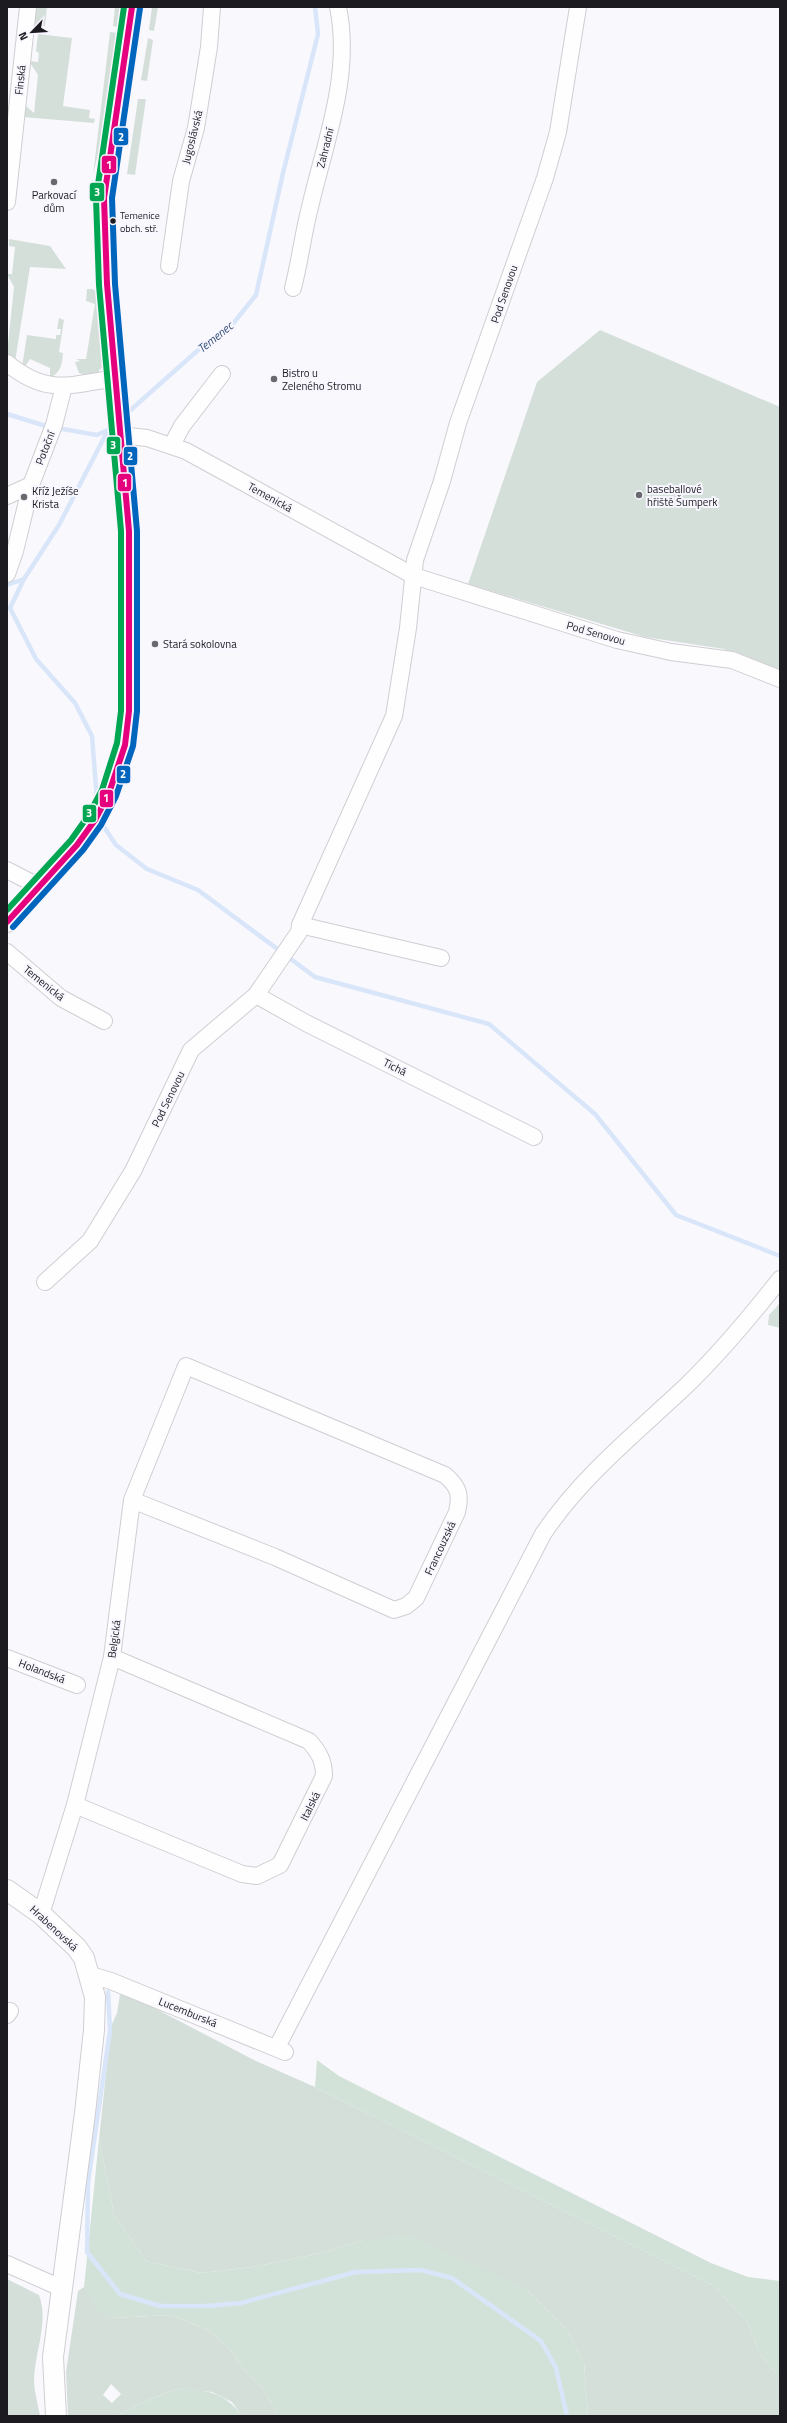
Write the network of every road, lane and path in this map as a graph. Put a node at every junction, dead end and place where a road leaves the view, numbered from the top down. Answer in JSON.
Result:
{"nodes":[{"id":1,"x":28,"y":7,"type":"edge"},
{"id":2,"x":132,"y":7,"type":"edge"},
{"id":3,"x":212,"y":7,"type":"edge"},
{"id":4,"x":338,"y":7,"type":"edge"},
{"id":5,"x":578,"y":7,"type":"edge"},
{"id":6,"x":7,"y":202,"type":"edge"},
{"id":7,"x":169,"y":266,"type":"dead end"},
{"id":8,"x":293,"y":288,"type":"dead end"},
{"id":9,"x":7,"y":363,"type":"edge"},
{"id":10,"x":222,"y":374,"type":"dead end"},
{"id":11,"x":117,"y":385,"type":"junction"},
{"id":12,"x":64,"y":386,"type":"junction"},
{"id":13,"x":120,"y":431,"type":"junction"},
{"id":14,"x":172,"y":445,"type":"junction"},
{"id":15,"x":30,"y":485,"type":"junction"},
{"id":16,"x":7,"y":496,"type":"edge"},
{"id":17,"x":7,"y":574,"type":"edge"},
{"id":18,"x":414,"y":576,"type":"junction"},
{"id":19,"x":780,"y":679,"type":"edge"},
{"id":20,"x":7,"y":870,"type":"edge"},
{"id":21,"x":38,"y":886,"type":"junction"},
{"id":22,"x":7,"y":922,"type":"edge"},
{"id":23,"x":300,"y":924,"type":"junction"},
{"id":24,"x":7,"y":952,"type":"edge"},
{"id":25,"x":441,"y":958,"type":"dead end"},
{"id":26,"x":256,"y":994,"type":"junction"},
{"id":27,"x":104,"y":1021,"type":"dead end"},
{"id":28,"x":534,"y":1137,"type":"dead end"},
{"id":29,"x":780,"y":1279,"type":"edge"},
{"id":30,"x":45,"y":1282,"type":"dead end"},
{"id":31,"x":186,"y":1366,"type":"joint"},
{"id":32,"x":132,"y":1500,"type":"junction"},
{"id":33,"x":112,"y":1657,"type":"junction"},
{"id":34,"x":7,"y":1658,"type":"edge"},
{"id":35,"x":77,"y":1685,"type":"dead end"},
{"id":36,"x":75,"y":1805,"type":"junction"},
{"id":37,"x":7,"y":1890,"type":"edge"},
{"id":38,"x":41,"y":1914,"type":"junction"},
{"id":39,"x":90,"y":1975,"type":"junction"},
{"id":40,"x":7,"y":2264,"type":"edge"},
{"id":41,"x":61,"y":2288,"type":"junction"},
{"id":42,"x":56,"y":2416,"type":"edge"}],
"edges":[{"from":1,"to":6,"type":"street","name":"Finská"},
{"from":2,"to":11,"type":"street"},
{"from":3,"to":7,"type":"street","name":"Jugoslávská"},
{"from":4,"to":8,"type":"street","name":"Zahradní"},
{"from":5,"to":18,"type":"street","name":"Pod Senovou"},
{"from":9,"to":12,"type":"street"},
{"from":10,"to":14,"type":"street"},
{"from":11,"to":12,"type":"street"},
{"from":11,"to":13,"type":"street"},
{"from":12,"to":15,"type":"street","name":"Potoční"},
{"from":13,"to":14,"type":"street","name":"Temenická"},
{"from":13,"to":21,"type":"street"},
{"from":14,"to":18,"type":"street","name":"Temenická"},
{"from":15,"to":16,"type":"street"},
{"from":15,"to":17,"type":"street","name":"Potoční"},
{"from":18,"to":19,"type":"street","name":"Pod Senovou"},
{"from":18,"to":23,"type":"street","name":"Pod Senovou"},
{"from":20,"to":21,"type":"street"},
{"from":21,"to":22,"type":"street"},
{"from":23,"to":25,"type":"street"},
{"from":23,"to":26,"type":"street","name":"Pod Senovou"},
{"from":24,"to":27,"type":"street","name":"Temenická"},
{"from":26,"to":28,"type":"street","name":"Tichá"},
{"from":26,"to":30,"type":"street","name":"Pod Senovou"},
{"from":29,"to":39,"type":"street","name":"Lucemburská"},
{"from":31,"to":32,"type":"street","name":"Belgická"},
{"from":31,"to":32,"type":"street","name":"Francouzská"},
{"from":32,"to":33,"type":"street","name":"Belgická"},
{"from":33,"to":36,"type":"street","name":"Belgická"},
{"from":33,"to":36,"type":"street","name":"Italská"},
{"from":34,"to":35,"type":"street","name":"Holandská"},
{"from":36,"to":38,"type":"street","name":"Belgická"},
{"from":37,"to":38,"type":"street","name":"Hrabenovská"},
{"from":38,"to":39,"type":"street","name":"Hrabenovská"},
{"from":39,"to":41,"type":"street","name":"Hrabenovská"},
{"from":40,"to":41,"type":"street"},
{"from":41,"to":42,"type":"street","name":"Hrabenovská"}]}
